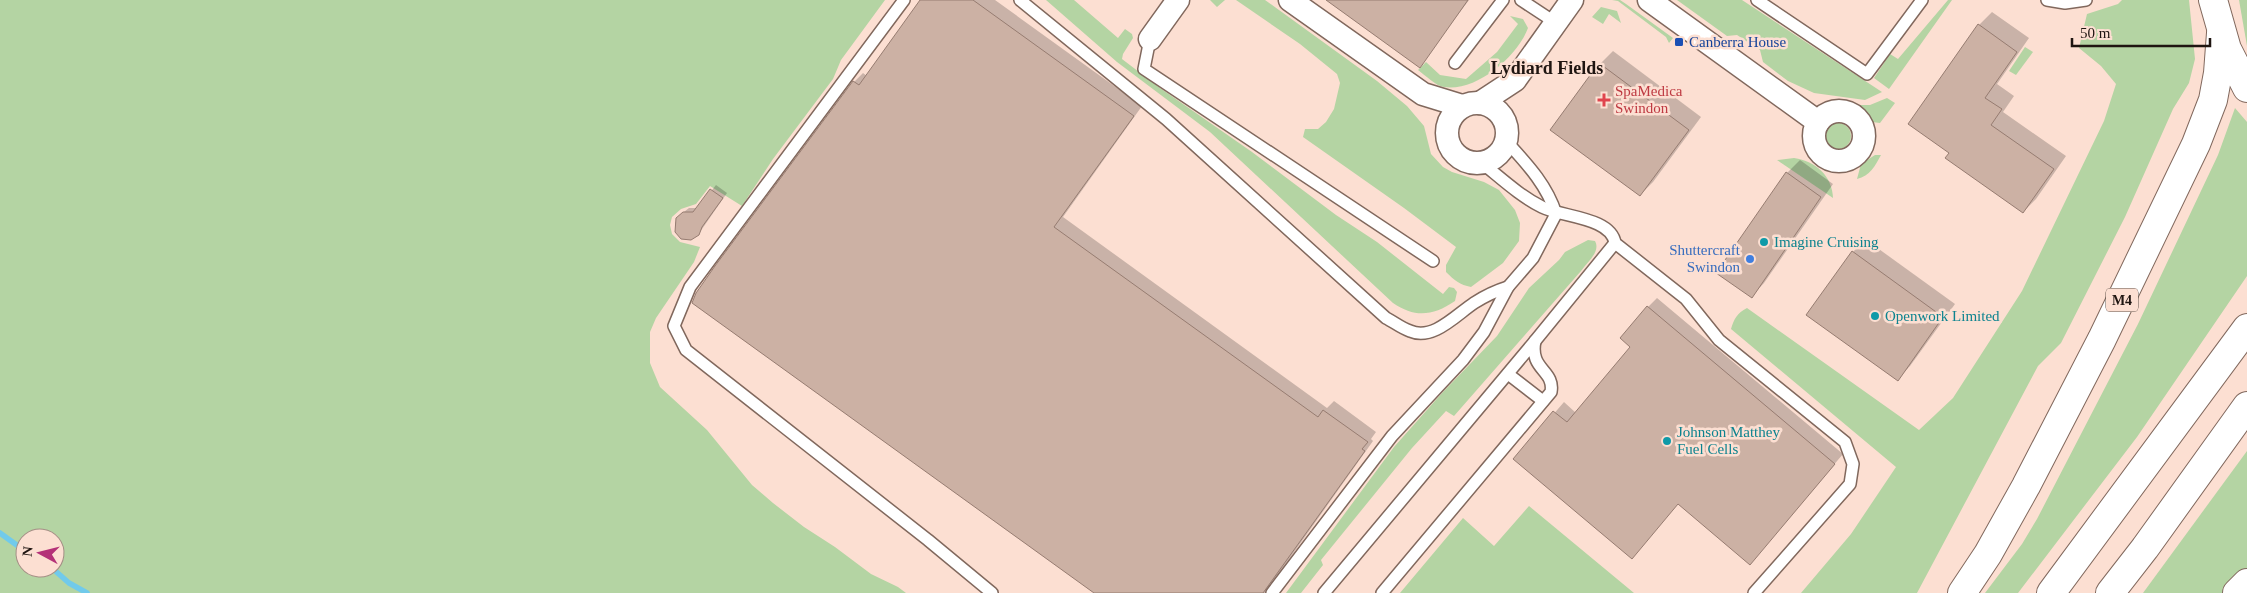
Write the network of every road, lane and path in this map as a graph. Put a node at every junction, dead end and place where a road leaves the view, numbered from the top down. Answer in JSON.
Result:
{"nodes":[{"id":1,"x":904,"y":0,"type":"edge"},
{"id":2,"x":1020,"y":0,"type":"edge"},
{"id":3,"x":1178,"y":0,"type":"edge"},
{"id":4,"x":1290,"y":0,"type":"edge"},
{"id":5,"x":1503,"y":0,"type":"edge"},
{"id":6,"x":1521,"y":0,"type":"edge"},
{"id":7,"x":1572,"y":0,"type":"edge"},
{"id":8,"x":1649,"y":0,"type":"edge"},
{"id":9,"x":1756,"y":0,"type":"edge"},
{"id":10,"x":1922,"y":0,"type":"edge"},
{"id":11,"x":2047,"y":0,"type":"edge"},
{"id":12,"x":2086,"y":0,"type":"edge"},
{"id":13,"x":2213,"y":0,"type":"edge"},
{"id":14,"x":1556,"y":23,"type":"junction"},
{"id":15,"x":2221,"y":34,"type":"junction"},
{"id":16,"x":1150,"y":39,"type":"joint"},
{"id":17,"x":1455,"y":63,"type":"dead end"},
{"id":18,"x":1515,"y":80,"type":"junction"},
{"id":19,"x":2247,"y":88,"type":"edge"},
{"id":20,"x":1423,"y":94,"type":"junction"},
{"id":21,"x":1471,"y":104,"type":"junction"},
{"id":22,"x":1818,"y":122,"type":"dead end"},
{"id":23,"x":1506,"y":131,"type":"junction"},
{"id":24,"x":1447,"y":132,"type":"junction"},
{"id":25,"x":1482,"y":163,"type":"junction"},
{"id":26,"x":1556,"y":214,"type":"junction"},
{"id":27,"x":1615,"y":243,"type":"junction"},
{"id":28,"x":1433,"y":260,"type":"dead end"},
{"id":29,"x":1508,"y":287,"type":"junction"},
{"id":30,"x":2247,"y":328,"type":"edge"},
{"id":31,"x":1535,"y":341,"type":"junction"},
{"id":32,"x":1508,"y":374,"type":"junction"},
{"id":33,"x":1543,"y":401,"type":"junction"},
{"id":34,"x":2247,"y":406,"type":"edge"},
{"id":35,"x":2247,"y":583,"type":"edge"},
{"id":36,"x":992,"y":593,"type":"edge"},
{"id":37,"x":1272,"y":593,"type":"edge"},
{"id":38,"x":1324,"y":593,"type":"edge"},
{"id":39,"x":1382,"y":593,"type":"edge"},
{"id":40,"x":1754,"y":593,"type":"edge"},
{"id":41,"x":1962,"y":593,"type":"edge"},
{"id":42,"x":2051,"y":593,"type":"edge"},
{"id":43,"x":2110,"y":593,"type":"edge"},
{"id":44,"x":2237,"y":593,"type":"edge"}],
"edges":[{"from":1,"to":36,"type":"lane"},
{"from":2,"to":29,"type":"lane"},
{"from":3,"to":16,"type":"street"},
{"from":4,"to":20,"type":"street"},
{"from":5,"to":17,"type":"lane"},
{"from":6,"to":14,"type":"lane"},
{"from":7,"to":14,"type":"street"},
{"from":8,"to":22,"type":"street"},
{"from":9,"to":10,"type":"lane"},
{"from":11,"to":12,"type":"lane"},
{"from":13,"to":15,"type":"main road"},
{"from":14,"to":18,"type":"street"},
{"from":15,"to":19,"type":"main road"},
{"from":15,"to":41,"type":"main road","number":"M4"},
{"from":16,"to":28,"type":"lane"},
{"from":18,"to":21,"type":"street"},
{"from":18,"to":23,"type":"street"},
{"from":20,"to":21,"type":"street"},
{"from":20,"to":24,"type":"street"},
{"from":21,"to":23,"type":"street"},
{"from":21,"to":24,"type":"street"},
{"from":23,"to":25,"type":"street"},
{"from":23,"to":26,"type":"lane"},
{"from":24,"to":25,"type":"street"},
{"from":25,"to":26,"type":"lane"},
{"from":26,"to":27,"type":"lane"},
{"from":26,"to":29,"type":"lane"},
{"from":27,"to":31,"type":"lane"},
{"from":27,"to":40,"type":"lane"},
{"from":29,"to":37,"type":"lane"},
{"from":30,"to":42,"type":"main road"},
{"from":31,"to":32,"type":"lane"},
{"from":31,"to":33,"type":"lane"},
{"from":32,"to":33,"type":"lane"},
{"from":32,"to":38,"type":"lane"},
{"from":33,"to":39,"type":"lane"},
{"from":34,"to":43,"type":"main road"},
{"from":35,"to":44,"type":"main road"}]}
